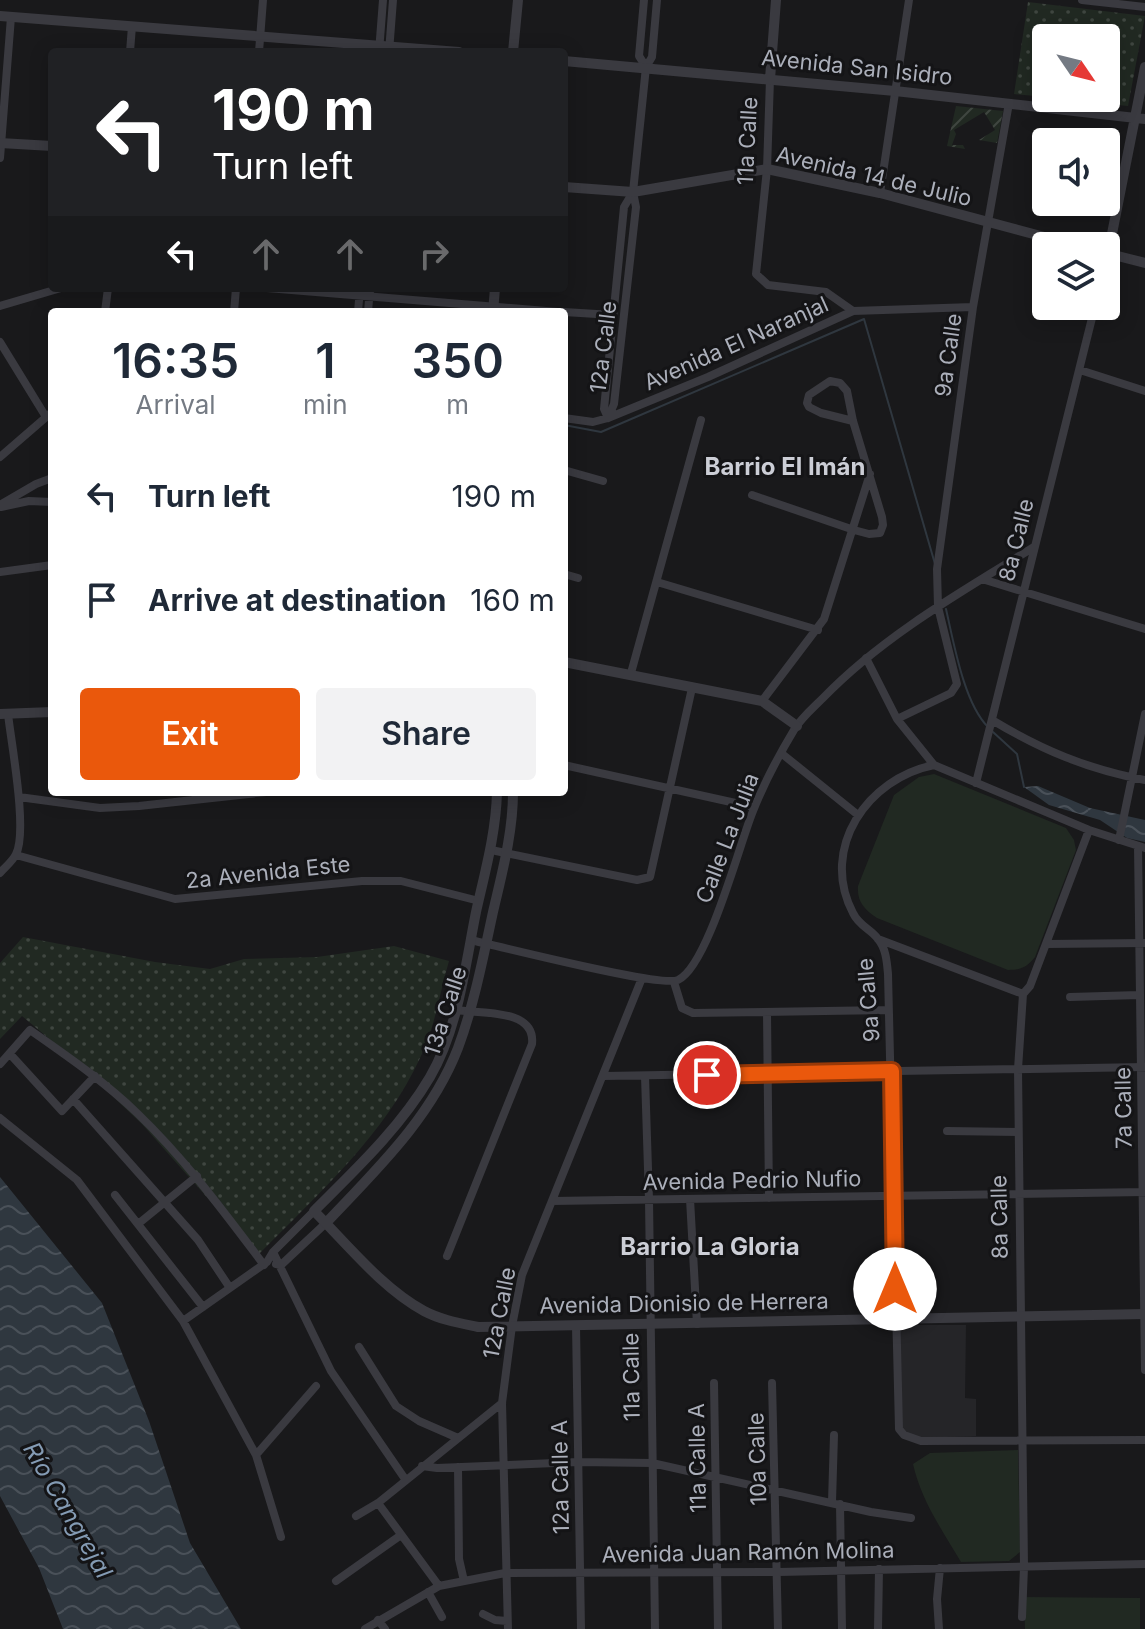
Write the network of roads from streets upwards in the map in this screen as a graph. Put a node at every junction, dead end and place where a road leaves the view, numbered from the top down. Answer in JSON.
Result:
{"nodes":[{"id":1,"x":263,"y":0,"type":"edge"},
{"id":2,"x":383,"y":0,"type":"edge"},
{"id":3,"x":393,"y":0,"type":"edge"},
{"id":4,"x":518,"y":0,"type":"edge"},
{"id":5,"x":644,"y":0,"type":"edge"},
{"id":6,"x":657,"y":0,"type":"edge"},
{"id":7,"x":776,"y":0,"type":"edge"},
{"id":8,"x":909,"y":0,"type":"edge"},
{"id":9,"x":1082,"y":0,"type":"edge"},
{"id":10,"x":1145,"y":7,"type":"edge"},
{"id":11,"x":5,"y":16,"type":"edge"},
{"id":12,"x":132,"y":26,"type":"junction"},
{"id":13,"x":260,"y":36,"type":"junction"},
{"id":14,"x":130,"y":48,"type":"edge"},
{"id":15,"x":259,"y":48,"type":"edge"},
{"id":16,"x":374,"y":48,"type":"edge"},
{"id":17,"x":384,"y":48,"type":"edge"},
{"id":18,"x":384,"y":48,"type":"edge"},
{"id":19,"x":513,"y":48,"type":"edge"},
{"id":20,"x":568,"y":61,"type":"edge"},
{"id":21,"x":646,"y":67,"type":"junction"},
{"id":22,"x":1145,"y":67,"type":"edge"},
{"id":23,"x":770,"y":79,"type":"junction"},
{"id":24,"x":895,"y":91,"type":"junction"},
{"id":25,"x":1009,"y":103,"type":"junction"},
{"id":26,"x":1140,"y":118,"type":"edge"},
{"id":27,"x":1,"y":143,"type":"edge"},
{"id":28,"x":48,"y":146,"type":"edge"},
{"id":29,"x":0,"y":158,"type":"edge"},
{"id":30,"x":767,"y":169,"type":"junction"},
{"id":31,"x":568,"y":187,"type":"edge"},
{"id":32,"x":633,"y":192,"type":"junction"},
{"id":33,"x":880,"y":193,"type":"junction"},
{"id":34,"x":990,"y":224,"type":"junction"},
{"id":35,"x":1113,"y":232,"type":"edge"},
{"id":36,"x":1032,"y":234,"type":"edge"},
{"id":37,"x":1120,"y":259,"type":"edge"},
{"id":38,"x":1145,"y":263,"type":"edge"},
{"id":39,"x":48,"y":292,"type":"edge"},
{"id":40,"x":365,"y":292,"type":"edge"},
{"id":41,"x":0,"y":306,"type":"edge"},
{"id":42,"x":973,"y":307,"type":"junction"},
{"id":43,"x":479,"y":308,"type":"edge"},
{"id":44,"x":853,"y":311,"type":"junction"},
{"id":45,"x":568,"y":312,"type":"edge"},
{"id":46,"x":613,"y":315,"type":"junction"},
{"id":47,"x":1092,"y":320,"type":"edge"},
{"id":48,"x":0,"y":342,"type":"edge"},
{"id":49,"x":1080,"y":370,"type":"junction"},
{"id":50,"x":1145,"y":391,"type":"edge"},
{"id":51,"x":48,"y":413,"type":"edge"},
{"id":52,"x":48,"y":415,"type":"edge"},
{"id":53,"x":608,"y":418,"type":"junction"},
{"id":54,"x":568,"y":419,"type":"edge"},
{"id":55,"x":701,"y":420,"type":"dead end"},
{"id":56,"x":853,"y":421,"type":"junction"},
{"id":57,"x":0,"y":457,"type":"edge"},
{"id":58,"x":568,"y":471,"type":"edge"},
{"id":59,"x":870,"y":474,"type":"junction"},
{"id":60,"x":48,"y":480,"type":"edge"},
{"id":61,"x":603,"y":481,"type":"dead end"},
{"id":62,"x":752,"y":495,"type":"dead end"},
{"id":63,"x":48,"y":502,"type":"edge"},
{"id":64,"x":0,"y":506,"type":"edge"},
{"id":65,"x":854,"y":530,"type":"junction"},
{"id":66,"x":1034,"y":547,"type":"junction"},
{"id":67,"x":48,"y":566,"type":"edge"},
{"id":68,"x":0,"y":572,"type":"edge"},
{"id":69,"x":568,"y":575,"type":"edge"},
{"id":70,"x":578,"y":578,"type":"dead end"},
{"id":71,"x":982,"y":579,"type":"junction"},
{"id":72,"x":657,"y":582,"type":"junction"},
{"id":73,"x":1024,"y":591,"type":"junction"},
{"id":74,"x":938,"y":607,"type":"junction"},
{"id":75,"x":1145,"y":629,"type":"edge"},
{"id":76,"x":818,"y":630,"type":"junction"},
{"id":77,"x":866,"y":658,"type":"junction"},
{"id":78,"x":568,"y":663,"type":"edge"},
{"id":79,"x":631,"y":673,"type":"junction"},
{"id":80,"x":692,"y":688,"type":"junction"},
{"id":81,"x":762,"y":701,"type":"junction"},
{"id":82,"x":48,"y":712,"type":"edge"},
{"id":83,"x":4,"y":714,"type":"edge"},
{"id":84,"x":1145,"y":714,"type":"edge"},
{"id":85,"x":897,"y":719,"type":"junction"},
{"id":86,"x":992,"y":720,"type":"junction"},
{"id":87,"x":797,"y":726,"type":"junction"},
{"id":88,"x":781,"y":753,"type":"junction"},
{"id":89,"x":934,"y":765,"type":"junction"},
{"id":90,"x":568,"y":766,"type":"edge"},
{"id":91,"x":1131,"y":778,"type":"junction"},
{"id":92,"x":1145,"y":780,"type":"edge"},
{"id":93,"x":976,"y":783,"type":"junction"},
{"id":94,"x":672,"y":787,"type":"junction"},
{"id":95,"x":230,"y":796,"type":"edge"},
{"id":96,"x":497,"y":796,"type":"edge"},
{"id":97,"x":513,"y":796,"type":"edge"},
{"id":98,"x":19,"y":797,"type":"junction"},
{"id":99,"x":749,"y":806,"type":"dead end"},
{"id":100,"x":858,"y":815,"type":"junction"},
{"id":101,"x":1089,"y":830,"type":"junction"},
{"id":102,"x":1119,"y":840,"type":"junction"},
{"id":103,"x":1141,"y":847,"type":"edge"},
{"id":104,"x":491,"y":850,"type":"junction"},
{"id":105,"x":506,"y":853,"type":"junction"},
{"id":106,"x":16,"y":855,"type":"junction"},
{"id":107,"x":0,"y":873,"type":"edge"},
{"id":108,"x":479,"y":901,"type":"junction"},
{"id":109,"x":878,"y":939,"type":"junction"},
{"id":110,"x":470,"y":940,"type":"junction"},
{"id":111,"x":1142,"y":943,"type":"edge"},
{"id":112,"x":486,"y":944,"type":"junction"},
{"id":113,"x":1047,"y":944,"type":"junction"},
{"id":114,"x":642,"y":978,"type":"junction"},
{"id":115,"x":674,"y":982,"type":"junction"},
{"id":116,"x":1023,"y":994,"type":"junction"},
{"id":117,"x":1139,"y":995,"type":"junction"},
{"id":118,"x":1070,"y":997,"type":"dead end"},
{"id":119,"x":456,"y":1010,"type":"junction"},
{"id":120,"x":888,"y":1010,"type":"junction"},
{"id":121,"x":469,"y":1012,"type":"junction"},
{"id":122,"x":767,"y":1013,"type":"junction"},
{"id":123,"x":10,"y":1054,"type":"junction"},
{"id":124,"x":0,"y":1064,"type":"edge"},
{"id":125,"x":1143,"y":1067,"type":"edge"},
{"id":126,"x":1018,"y":1069,"type":"junction"},
{"id":127,"x":892,"y":1071,"type":"junction"},
{"id":128,"x":770,"y":1074,"type":"junction"},
{"id":129,"x":95,"y":1076,"type":"junction"},
{"id":130,"x":604,"y":1076,"type":"junction"},
{"id":131,"x":645,"y":1076,"type":"junction"},
{"id":132,"x":73,"y":1099,"type":"junction"},
{"id":133,"x":0,"y":1118,"type":"edge"},
{"id":134,"x":399,"y":1118,"type":"junction"},
{"id":135,"x":412,"y":1128,"type":"junction"},
{"id":136,"x":947,"y":1131,"type":"dead end"},
{"id":137,"x":1018,"y":1132,"type":"junction"},
{"id":138,"x":197,"y":1176,"type":"junction"},
{"id":139,"x":1144,"y":1192,"type":"edge"},
{"id":140,"x":1018,"y":1194,"type":"junction"},
{"id":141,"x":115,"y":1195,"type":"dead end"},
{"id":142,"x":895,"y":1196,"type":"junction"},
{"id":143,"x":769,"y":1198,"type":"junction"},
{"id":144,"x":690,"y":1199,"type":"junction"},
{"id":145,"x":649,"y":1200,"type":"junction"},
{"id":146,"x":552,"y":1201,"type":"junction"},
{"id":147,"x":165,"y":1202,"type":"junction"},
{"id":148,"x":314,"y":1211,"type":"junction"},
{"id":149,"x":326,"y":1223,"type":"junction"},
{"id":150,"x":138,"y":1224,"type":"junction"},
{"id":151,"x":273,"y":1252,"type":"junction"},
{"id":152,"x":447,"y":1256,"type":"dead end"},
{"id":153,"x":266,"y":1264,"type":"junction"},
{"id":154,"x":281,"y":1265,"type":"junction"},
{"id":155,"x":230,"y":1288,"type":"junction"},
{"id":156,"x":203,"y":1307,"type":"junction"},
{"id":157,"x":1144,"y":1314,"type":"edge"},
{"id":158,"x":1021,"y":1317,"type":"junction"},
{"id":159,"x":896,"y":1320,"type":"junction"},
{"id":160,"x":183,"y":1321,"type":"junction"},
{"id":161,"x":697,"y":1324,"type":"junction"},
{"id":162,"x":576,"y":1325,"type":"junction"},
{"id":163,"x":651,"y":1325,"type":"junction"},
{"id":164,"x":512,"y":1326,"type":"junction"},
{"id":165,"x":359,"y":1347,"type":"dead end"},
{"id":166,"x":1145,"y":1370,"type":"edge"},
{"id":167,"x":714,"y":1383,"type":"dead end"},
{"id":168,"x":772,"y":1383,"type":"dead end"},
{"id":169,"x":316,"y":1386,"type":"dead end"},
{"id":170,"x":502,"y":1403,"type":"junction"},
{"id":171,"x":834,"y":1435,"type":"dead end"},
{"id":172,"x":458,"y":1438,"type":"junction"},
{"id":173,"x":1145,"y":1440,"type":"edge"},
{"id":174,"x":1022,"y":1442,"type":"junction"},
{"id":175,"x":256,"y":1455,"type":"junction"},
{"id":176,"x":578,"y":1462,"type":"junction"},
{"id":177,"x":652,"y":1463,"type":"junction"},
{"id":178,"x":503,"y":1464,"type":"junction"},
{"id":179,"x":422,"y":1466,"type":"junction"},
{"id":180,"x":458,"y":1467,"type":"junction"},
{"id":181,"x":714,"y":1476,"type":"junction"},
{"id":182,"x":405,"y":1479,"type":"junction"},
{"id":183,"x":776,"y":1489,"type":"junction"},
{"id":184,"x":378,"y":1503,"type":"junction"},
{"id":185,"x":836,"y":1503,"type":"junction"},
{"id":186,"x":356,"y":1516,"type":"dead end"},
{"id":187,"x":911,"y":1518,"type":"dead end"},
{"id":188,"x":401,"y":1535,"type":"junction"},
{"id":189,"x":281,"y":1537,"type":"dead end"},
{"id":190,"x":1145,"y":1564,"type":"edge"},
{"id":191,"x":1024,"y":1567,"type":"junction"},
{"id":192,"x":940,"y":1568,"type":"junction"},
{"id":193,"x":840,"y":1569,"type":"junction"},
{"id":194,"x":879,"y":1569,"type":"junction"},
{"id":195,"x":717,"y":1571,"type":"junction"},
{"id":196,"x":779,"y":1572,"type":"junction"},
{"id":197,"x":505,"y":1573,"type":"junction"},
{"id":198,"x":579,"y":1573,"type":"junction"},
{"id":199,"x":654,"y":1573,"type":"junction"},
{"id":200,"x":336,"y":1581,"type":"dead end"},
{"id":201,"x":464,"y":1581,"type":"junction"},
{"id":202,"x":439,"y":1586,"type":"junction"},
{"id":203,"x":428,"y":1592,"type":"junction"},
{"id":204,"x":483,"y":1614,"type":"dead end"},
{"id":205,"x":442,"y":1617,"type":"dead end"},
{"id":206,"x":1022,"y":1617,"type":"dead end"},
{"id":207,"x":378,"y":1620,"type":"junction"},
{"id":208,"x":507,"y":1625,"type":"edge"},
{"id":209,"x":365,"y":1629,"type":"edge"},
{"id":210,"x":385,"y":1629,"type":"edge"},
{"id":211,"x":581,"y":1629,"type":"edge"},
{"id":212,"x":655,"y":1629,"type":"edge"},
{"id":213,"x":718,"y":1629,"type":"edge"},
{"id":214,"x":778,"y":1629,"type":"edge"},
{"id":215,"x":842,"y":1629,"type":"edge"},
{"id":216,"x":878,"y":1629,"type":"edge"},
{"id":217,"x":939,"y":1629,"type":"edge"}],
"edges":[{"from":1,"to":13,"type":"street"},
{"from":2,"to":17,"type":"street"},
{"from":3,"to":18,"type":"street"},
{"from":4,"to":19,"type":"street"},
{"from":5,"to":21,"type":"street","name":"12a Calle"},
{"from":6,"to":21,"type":"street","name":"12a Calle"},
{"from":7,"to":23,"type":"street","name":"11a Calle"},
{"from":8,"to":24,"type":"street"},
{"from":9,"to":10,"type":"street"},
{"from":11,"to":12,"type":"street"},
{"from":11,"to":27,"type":"street"},
{"from":12,"to":13,"type":"street"},
{"from":12,"to":14,"type":"street"},
{"from":13,"to":15,"type":"street"},
{"from":13,"to":16,"type":"street"},
{"from":20,"to":21,"type":"street","name":"Avenida San Isidro"},
{"from":21,"to":23,"type":"street","name":"Avenida San Isidro"},
{"from":21,"to":32,"type":"street","name":"12a Calle"},
{"from":22,"to":26,"type":"street"},
{"from":23,"to":24,"type":"street","name":"Avenida San Isidro"},
{"from":23,"to":30,"type":"street","name":"11a Calle"},
{"from":24,"to":25,"type":"street","name":"Avenida San Isidro"},
{"from":24,"to":33,"type":"street"},
{"from":25,"to":26,"type":"street","name":"Avenida San Isidro"},
{"from":25,"to":34,"type":"street","name":"9a Calle"},
{"from":26,"to":35,"type":"street"},
{"from":27,"to":28,"type":"street"},
{"from":27,"to":29,"type":"street"},
{"from":30,"to":32,"type":"street","name":"Avenida 14 de Julio"},
{"from":30,"to":33,"type":"street","name":"Avenida 14 de Julio"},
{"from":30,"to":44,"type":"street","name":"11a Calle"},
{"from":31,"to":32,"type":"street","name":"Avenida 14 de Julio"},
{"from":32,"to":46,"type":"street","name":"12a Calle"},
{"from":32,"to":53,"type":"street","name":"12a Calle"},
{"from":33,"to":34,"type":"street","name":"Avenida 14 de Julio"},
{"from":34,"to":36,"type":"street","name":"Avenida 14 de Julio"},
{"from":34,"to":42,"type":"street","name":"9a Calle"},
{"from":37,"to":38,"type":"street"},
{"from":39,"to":41,"type":"street"},
{"from":40,"to":43,"type":"street"},
{"from":42,"to":44,"type":"street","name":"Avenida El Naranjal"},
{"from":42,"to":74,"type":"street","name":"9a Calle"},
{"from":44,"to":53,"type":"street","name":"Avenida El Naranjal"},
{"from":45,"to":46,"type":"street"},
{"from":46,"to":53,"type":"street","name":"12a Calle"},
{"from":47,"to":49,"type":"street","name":"8a Calle"},
{"from":48,"to":51,"type":"street"},
{"from":49,"to":50,"type":"street"},
{"from":49,"to":66,"type":"street","name":"8a Calle"},
{"from":52,"to":57,"type":"street"},
{"from":53,"to":54,"type":"street","name":"Avenida El Naranjal"},
{"from":55,"to":72,"type":"street"},
{"from":56,"to":56,"type":"street"},
{"from":56,"to":59,"type":"street"},
{"from":58,"to":61,"type":"street"},
{"from":59,"to":65,"type":"street"},
{"from":59,"to":65,"type":"street"},
{"from":60,"to":64,"type":"street"},
{"from":62,"to":65,"type":"street"},
{"from":63,"to":64,"type":"street"},
{"from":65,"to":76,"type":"street"},
{"from":66,"to":71,"type":"street","name":"Calle La Julia"},
{"from":66,"to":73,"type":"street","name":"8a Calle"},
{"from":67,"to":68,"type":"street"},
{"from":69,"to":70,"type":"street"},
{"from":71,"to":73,"type":"street"},
{"from":71,"to":74,"type":"street","name":"Calle La Julia"},
{"from":72,"to":76,"type":"street"},
{"from":72,"to":79,"type":"street"},
{"from":73,"to":75,"type":"street"},
{"from":73,"to":86,"type":"street","name":"8a Calle"},
{"from":74,"to":77,"type":"street","name":"Calle La Julia"},
{"from":74,"to":85,"type":"street","name":"9a Calle"},
{"from":76,"to":81,"type":"street"},
{"from":77,"to":85,"type":"street"},
{"from":77,"to":87,"type":"street","name":"Calle La Julia"},
{"from":78,"to":79,"type":"street"},
{"from":79,"to":80,"type":"street"},
{"from":80,"to":81,"type":"street"},
{"from":80,"to":94,"type":"street"},
{"from":81,"to":87,"type":"street"},
{"from":82,"to":83,"type":"street"},
{"from":83,"to":98,"type":"street"},
{"from":84,"to":91,"type":"street"},
{"from":85,"to":89,"type":"street"},
{"from":86,"to":91,"type":"street"},
{"from":86,"to":93,"type":"street","name":"8a Calle"},
{"from":87,"to":88,"type":"street","name":"Calle La Julia"},
{"from":88,"to":100,"type":"street"},
{"from":88,"to":115,"type":"street","name":"Calle La Julia"},
{"from":89,"to":93,"type":"street"},
{"from":89,"to":100,"type":"street","name":"9a Calle"},
{"from":90,"to":94,"type":"street"},
{"from":91,"to":92,"type":"street"},
{"from":91,"to":102,"type":"street"},
{"from":93,"to":101,"type":"street"},
{"from":94,"to":99,"type":"street"},
{"from":94,"to":105,"type":"street"},
{"from":95,"to":98,"type":"street"},
{"from":96,"to":104,"type":"street","name":"13a Calle"},
{"from":97,"to":105,"type":"street","name":"13a Calle"},
{"from":98,"to":106,"type":"street"},
{"from":100,"to":109,"type":"street","name":"9a Calle"},
{"from":101,"to":102,"type":"street"},
{"from":101,"to":113,"type":"street","name":"8a Calle"},
{"from":102,"to":103,"type":"street"},
{"from":103,"to":111,"type":"street","name":"7a Calle"},
{"from":104,"to":105,"type":"street"},
{"from":104,"to":108,"type":"street","name":"13a Calle"},
{"from":105,"to":112,"type":"street","name":"13a Calle"},
{"from":106,"to":107,"type":"street"},
{"from":106,"to":108,"type":"street","name":"2a Avenida Este"},
{"from":108,"to":110,"type":"street","name":"13a Calle"},
{"from":109,"to":116,"type":"street"},
{"from":109,"to":120,"type":"street","name":"9a Calle"},
{"from":110,"to":112,"type":"street"},
{"from":110,"to":119,"type":"street","name":"13a Calle"},
{"from":111,"to":113,"type":"street"},
{"from":111,"to":117,"type":"street","name":"7a Calle"},
{"from":112,"to":114,"type":"street"},
{"from":112,"to":121,"type":"street","name":"13a Calle"},
{"from":113,"to":116,"type":"street","name":"8a Calle"},
{"from":114,"to":115,"type":"street"},
{"from":114,"to":130,"type":"street","name":"12a Calle"},
{"from":115,"to":122,"type":"street"},
{"from":116,"to":126,"type":"street","name":"8a Calle"},
{"from":117,"to":118,"type":"street"},
{"from":117,"to":125,"type":"street","name":"7a Calle"},
{"from":119,"to":121,"type":"street"},
{"from":119,"to":134,"type":"street","name":"13a Calle"},
{"from":120,"to":122,"type":"street"},
{"from":120,"to":127,"type":"street","name":"9a Calle"},
{"from":121,"to":135,"type":"street","name":"13a Calle"},
{"from":121,"to":152,"type":"street"},
{"from":122,"to":128,"type":"street"},
{"from":123,"to":124,"type":"street"},
{"from":123,"to":129,"type":"street"},
{"from":123,"to":132,"type":"street"},
{"from":125,"to":126,"type":"street"},
{"from":125,"to":139,"type":"street","name":"7a Calle"},
{"from":126,"to":127,"type":"street"},
{"from":126,"to":137,"type":"street","name":"8a Calle"},
{"from":127,"to":128,"type":"street"},
{"from":127,"to":142,"type":"street","name":"9a Calle"},
{"from":128,"to":131,"type":"street"},
{"from":128,"to":143,"type":"street"},
{"from":129,"to":132,"type":"street"},
{"from":129,"to":138,"type":"street"},
{"from":130,"to":131,"type":"street"},
{"from":130,"to":146,"type":"street","name":"12a Calle"},
{"from":131,"to":145,"type":"street","name":"11a Calle"},
{"from":132,"to":147,"type":"street"},
{"from":133,"to":160,"type":"street"},
{"from":134,"to":135,"type":"street"},
{"from":134,"to":148,"type":"street","name":"13a Calle"},
{"from":135,"to":149,"type":"street","name":"13a Calle"},
{"from":136,"to":137,"type":"street"},
{"from":137,"to":140,"type":"street","name":"8a Calle"},
{"from":138,"to":147,"type":"street"},
{"from":138,"to":153,"type":"street"},
{"from":139,"to":140,"type":"street","name":"Avenida Pedrio Nufio"},
{"from":139,"to":157,"type":"street","name":"7a Calle"},
{"from":140,"to":142,"type":"street","name":"Avenida Pedrio Nufio"},
{"from":140,"to":158,"type":"street","name":"8a Calle"},
{"from":141,"to":150,"type":"street"},
{"from":142,"to":143,"type":"street","name":"Avenida Pedrio Nufio"},
{"from":142,"to":159,"type":"street","name":"9a Calle"},
{"from":143,"to":144,"type":"street","name":"Avenida Pedrio Nufio"},
{"from":144,"to":145,"type":"street","name":"Avenida Pedrio Nufio"},
{"from":144,"to":161,"type":"street"},
{"from":145,"to":146,"type":"street","name":"Avenida Pedrio Nufio"},
{"from":145,"to":163,"type":"street","name":"11a Calle"},
{"from":146,"to":164,"type":"street","name":"12a Calle"},
{"from":147,"to":150,"type":"street"},
{"from":147,"to":155,"type":"street"},
{"from":148,"to":149,"type":"street","name":"Avenida Dionisio de Herrera"},
{"from":148,"to":151,"type":"street","name":"13a Calle"},
{"from":149,"to":154,"type":"street","name":"13a Calle"},
{"from":149,"to":164,"type":"street","name":"Avenida Dionisio de Herrera"},
{"from":150,"to":156,"type":"street"},
{"from":151,"to":153,"type":"street","name":"13a Calle"},
{"from":151,"to":154,"type":"street"},
{"from":153,"to":154,"type":"street"},
{"from":153,"to":155,"type":"street","name":"13a Calle"},
{"from":154,"to":182,"type":"street"},
{"from":155,"to":156,"type":"street","name":"13a Calle"},
{"from":156,"to":160,"type":"street","name":"13a Calle"},
{"from":157,"to":158,"type":"street","name":"Avenida Dionisio de Herrera"},
{"from":157,"to":166,"type":"street","name":"7a Calle"},
{"from":158,"to":159,"type":"street","name":"Avenida Dionisio de Herrera"},
{"from":158,"to":174,"type":"street","name":"8a Calle"},
{"from":159,"to":161,"type":"street","name":"Avenida Dionisio de Herrera"},
{"from":159,"to":174,"type":"street","name":"9a Calle"},
{"from":160,"to":175,"type":"street"},
{"from":161,"to":163,"type":"street","name":"Avenida Dionisio de Herrera"},
{"from":162,"to":163,"type":"street","name":"Avenida Dionisio de Herrera"},
{"from":162,"to":164,"type":"street","name":"Avenida Dionisio de Herrera"},
{"from":162,"to":176,"type":"street","name":"12a Calle A"},
{"from":163,"to":177,"type":"street","name":"11a Calle"},
{"from":164,"to":170,"type":"street","name":"12a Calle"},
{"from":165,"to":172,"type":"street"},
{"from":167,"to":181,"type":"street","name":"11a Calle A"},
{"from":168,"to":183,"type":"street","name":"10a Calle"},
{"from":169,"to":175,"type":"street"},
{"from":170,"to":172,"type":"street"},
{"from":170,"to":178,"type":"street","name":"12a Calle"},
{"from":171,"to":185,"type":"street"},
{"from":172,"to":179,"type":"street"},
{"from":173,"to":174,"type":"street"},
{"from":174,"to":191,"type":"street","name":"8a Calle"},
{"from":175,"to":189,"type":"street"},
{"from":176,"to":177,"type":"street"},
{"from":176,"to":178,"type":"street"},
{"from":176,"to":198,"type":"street","name":"12a Calle A"},
{"from":177,"to":181,"type":"street"},
{"from":177,"to":199,"type":"street","name":"11a Calle"},
{"from":178,"to":180,"type":"street"},
{"from":178,"to":197,"type":"street","name":"12a Calle"},
{"from":179,"to":180,"type":"street"},
{"from":179,"to":182,"type":"street"},
{"from":180,"to":201,"type":"street"},
{"from":181,"to":183,"type":"street"},
{"from":181,"to":195,"type":"street","name":"11a Calle A"},
{"from":182,"to":184,"type":"street"},
{"from":183,"to":185,"type":"street"},
{"from":183,"to":196,"type":"street","name":"10a Calle"},
{"from":184,"to":186,"type":"street"},
{"from":184,"to":188,"type":"street"},
{"from":185,"to":187,"type":"street"},
{"from":185,"to":193,"type":"street"},
{"from":188,"to":200,"type":"street"},
{"from":188,"to":202,"type":"street"},
{"from":190,"to":191,"type":"street","name":"Avenida Juan Ramón Molina"},
{"from":191,"to":192,"type":"street","name":"Avenida Juan Ramón Molina"},
{"from":191,"to":206,"type":"street","name":"8a Calle"},
{"from":192,"to":194,"type":"street","name":"Avenida Juan Ramón Molina"},
{"from":192,"to":217,"type":"street"},
{"from":193,"to":194,"type":"street","name":"Avenida Juan Ramón Molina"},
{"from":193,"to":196,"type":"street","name":"Avenida Juan Ramón Molina"},
{"from":193,"to":215,"type":"street"},
{"from":194,"to":216,"type":"street"},
{"from":195,"to":196,"type":"street","name":"Avenida Juan Ramón Molina"},
{"from":195,"to":199,"type":"street","name":"Avenida Juan Ramón Molina"},
{"from":195,"to":213,"type":"street","name":"11a Calle A"},
{"from":196,"to":214,"type":"street","name":"10a Calle"},
{"from":197,"to":198,"type":"street","name":"Avenida Juan Ramón Molina"},
{"from":197,"to":201,"type":"street","name":"Avenida Juan Ramón Molina"},
{"from":197,"to":208,"type":"street","name":"12a Calle"},
{"from":198,"to":199,"type":"street","name":"Avenida Juan Ramón Molina"},
{"from":198,"to":211,"type":"street","name":"12a Calle A"},
{"from":199,"to":212,"type":"street","name":"11a Calle"},
{"from":201,"to":202,"type":"street","name":"Avenida Juan Ramón Molina"},
{"from":202,"to":203,"type":"street","name":"Avenida Juan Ramón Molina"},
{"from":203,"to":205,"type":"street"},
{"from":203,"to":207,"type":"street","name":"Avenida Juan Ramón Molina"},
{"from":204,"to":208,"type":"street"},
{"from":207,"to":209,"type":"street","name":"Avenida Juan Ramón Molina"},
{"from":207,"to":210,"type":"street"}]}
